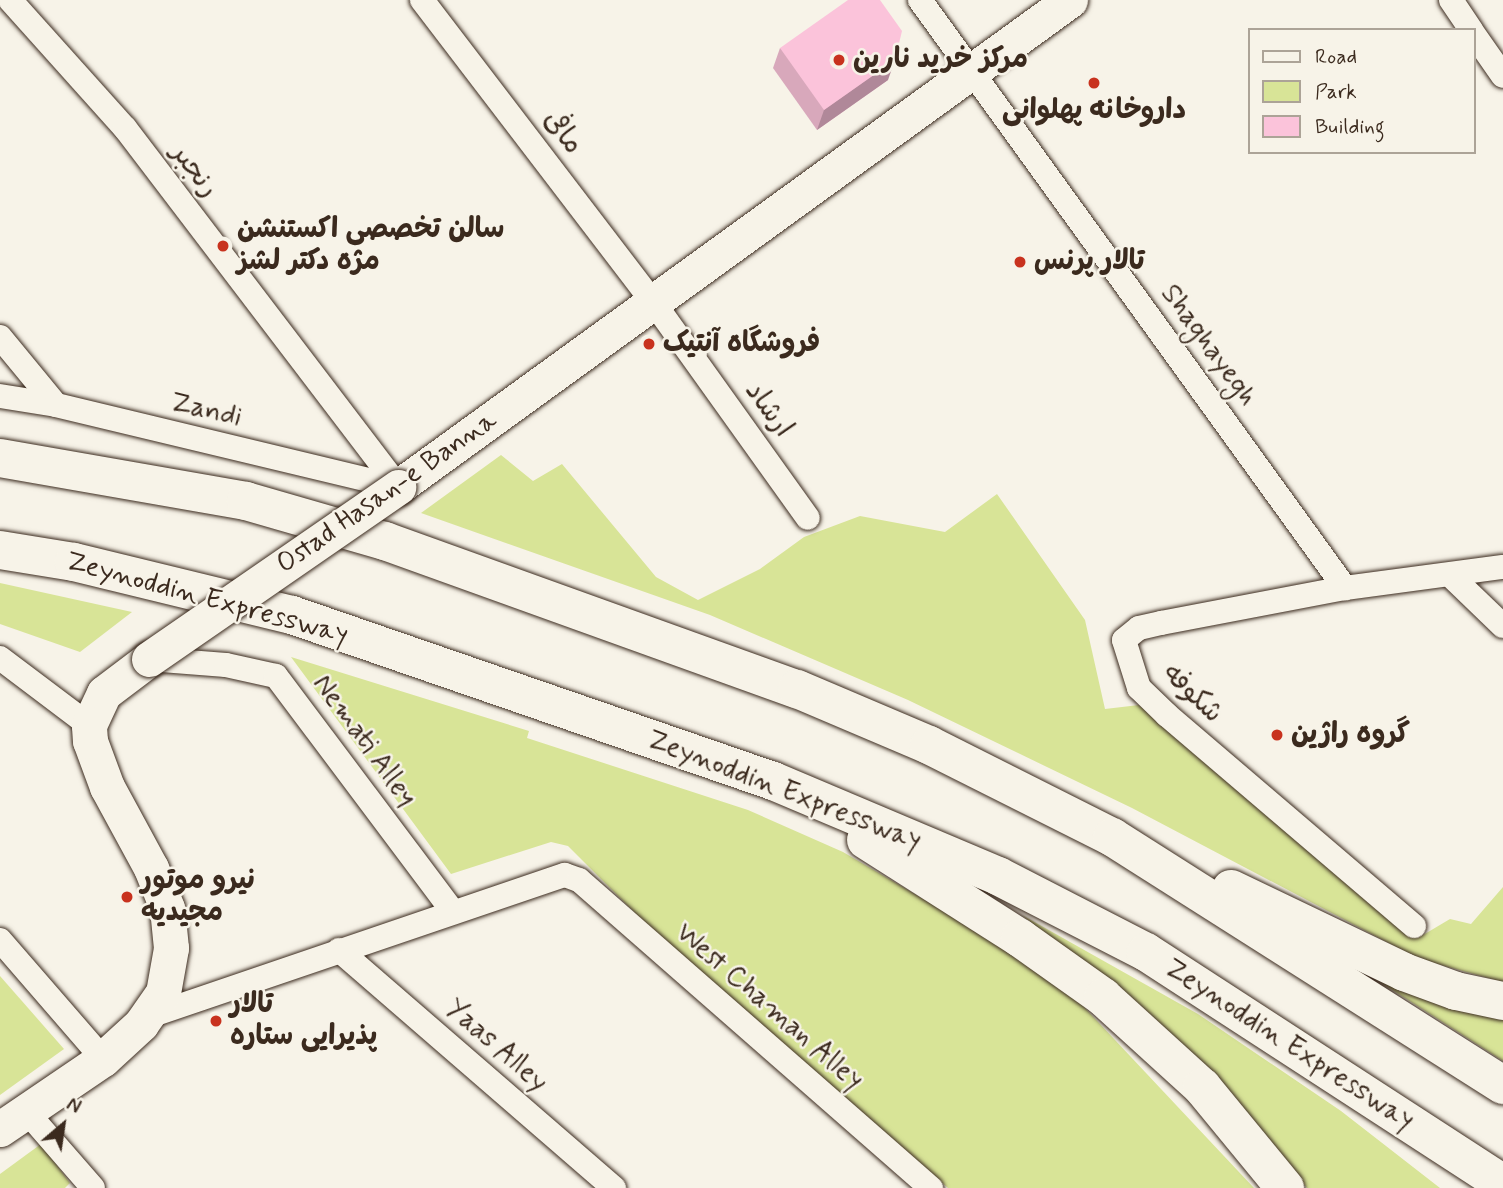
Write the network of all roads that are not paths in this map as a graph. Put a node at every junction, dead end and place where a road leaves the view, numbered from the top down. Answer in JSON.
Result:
{"nodes":[{"id":1,"x":10,"y":0,"type":"edge"},
{"id":2,"x":422,"y":0,"type":"edge"},
{"id":3,"x":920,"y":0,"type":"edge"},
{"id":4,"x":1070,"y":0,"type":"edge"},
{"id":5,"x":1451,"y":0,"type":"edge"},
{"id":6,"x":1470,"y":28,"type":"edge"},
{"id":7,"x":1475,"y":35,"type":"edge"},
{"id":8,"x":973,"y":71,"type":"junction"},
{"id":9,"x":1503,"y":76,"type":"edge"},
{"id":10,"x":654,"y":303,"type":"junction"},
{"id":11,"x":0,"y":337,"type":"edge"},
{"id":12,"x":0,"y":396,"type":"edge"},
{"id":13,"x":56,"y":405,"type":"junction"},
{"id":14,"x":0,"y":458,"type":"edge"},
{"id":15,"x":398,"y":487,"type":"junction"},
{"id":16,"x":808,"y":518,"type":"dead end"},
{"id":17,"x":0,"y":550,"type":"edge"},
{"id":18,"x":1500,"y":570,"type":"edge"},
{"id":19,"x":1451,"y":576,"type":"junction"},
{"id":20,"x":1345,"y":588,"type":"junction"},
{"id":21,"x":1503,"y":625,"type":"edge"},
{"id":22,"x":0,"y":658,"type":"edge"},
{"id":23,"x":149,"y":659,"type":"junction"},
{"id":24,"x":89,"y":725,"type":"junction"},
{"id":25,"x":773,"y":781,"type":"junction"},
{"id":26,"x":1112,"y":837,"type":"junction"},
{"id":27,"x":453,"y":912,"type":"junction"},
{"id":28,"x":1414,"y":926,"type":"dead end"},
{"id":29,"x":0,"y":940,"type":"edge"},
{"id":30,"x":339,"y":950,"type":"junction"},
{"id":31,"x":1503,"y":1001,"type":"edge"},
{"id":32,"x":147,"y":1017,"type":"junction"},
{"id":33,"x":103,"y":1059,"type":"junction"},
{"id":34,"x":1503,"y":1085,"type":"edge"},
{"id":35,"x":13,"y":1120,"type":"edge"},
{"id":36,"x":1503,"y":1184,"type":"edge"},
{"id":37,"x":93,"y":1188,"type":"edge"},
{"id":38,"x":614,"y":1188,"type":"edge"},
{"id":39,"x":931,"y":1188,"type":"edge"},
{"id":40,"x":1285,"y":1188,"type":"edge"}],
"edges":[{"from":1,"to":15,"type":"street","name":"رنجبر"},
{"from":2,"to":10,"type":"street","name":"مافی"},
{"from":3,"to":8,"type":"street","name":"Shaghayegh"},
{"from":4,"to":8,"type":"main road","name":"Ostad Hasan-e Banna"},
{"from":5,"to":6,"type":"street"},
{"from":7,"to":9,"type":"street"},
{"from":8,"to":10,"type":"main road","name":"Ostad Hasan-e Banna"},
{"from":8,"to":20,"type":"street","name":"Shaghayegh"},
{"from":10,"to":15,"type":"main road","name":"Ostad Hasan-e Banna"},
{"from":10,"to":16,"type":"street","name":"ارشاد"},
{"from":11,"to":13,"type":"street"},
{"from":12,"to":13,"type":"street","name":"Zandi"},
{"from":13,"to":15,"type":"street","name":"Zandi"},
{"from":14,"to":26,"type":"highway"},
{"from":15,"to":23,"type":"main road","name":"Ostad Hasan-e Banna","bridge":true},
{"from":17,"to":25,"type":"highway","name":"Zeynoddin Expressway"},
{"from":18,"to":19,"type":"street"},
{"from":19,"to":20,"type":"street"},
{"from":19,"to":21,"type":"street"},
{"from":20,"to":28,"type":"street","name":"شکوفه"},
{"from":22,"to":24,"type":"street"},
{"from":23,"to":24,"type":"main road","name":"Ostad Hasan-e Banna"},
{"from":23,"to":27,"type":"street","name":"Nemati Alley"},
{"from":24,"to":32,"type":"main road"},
{"from":25,"to":36,"type":"highway","name":"Zeynoddin Expressway"},
{"from":25,"to":40,"type":"highway"},
{"from":26,"to":31,"type":"highway"},
{"from":26,"to":34,"type":"highway"},
{"from":27,"to":30,"type":"street"},
{"from":27,"to":39,"type":"street","name":"West Chaman Alley"},
{"from":29,"to":33,"type":"street"},
{"from":30,"to":32,"type":"street"},
{"from":30,"to":38,"type":"street","name":"Yaas Alley"},
{"from":32,"to":33,"type":"main road"},
{"from":33,"to":35,"type":"main road"},
{"from":35,"to":37,"type":"street"}]}
